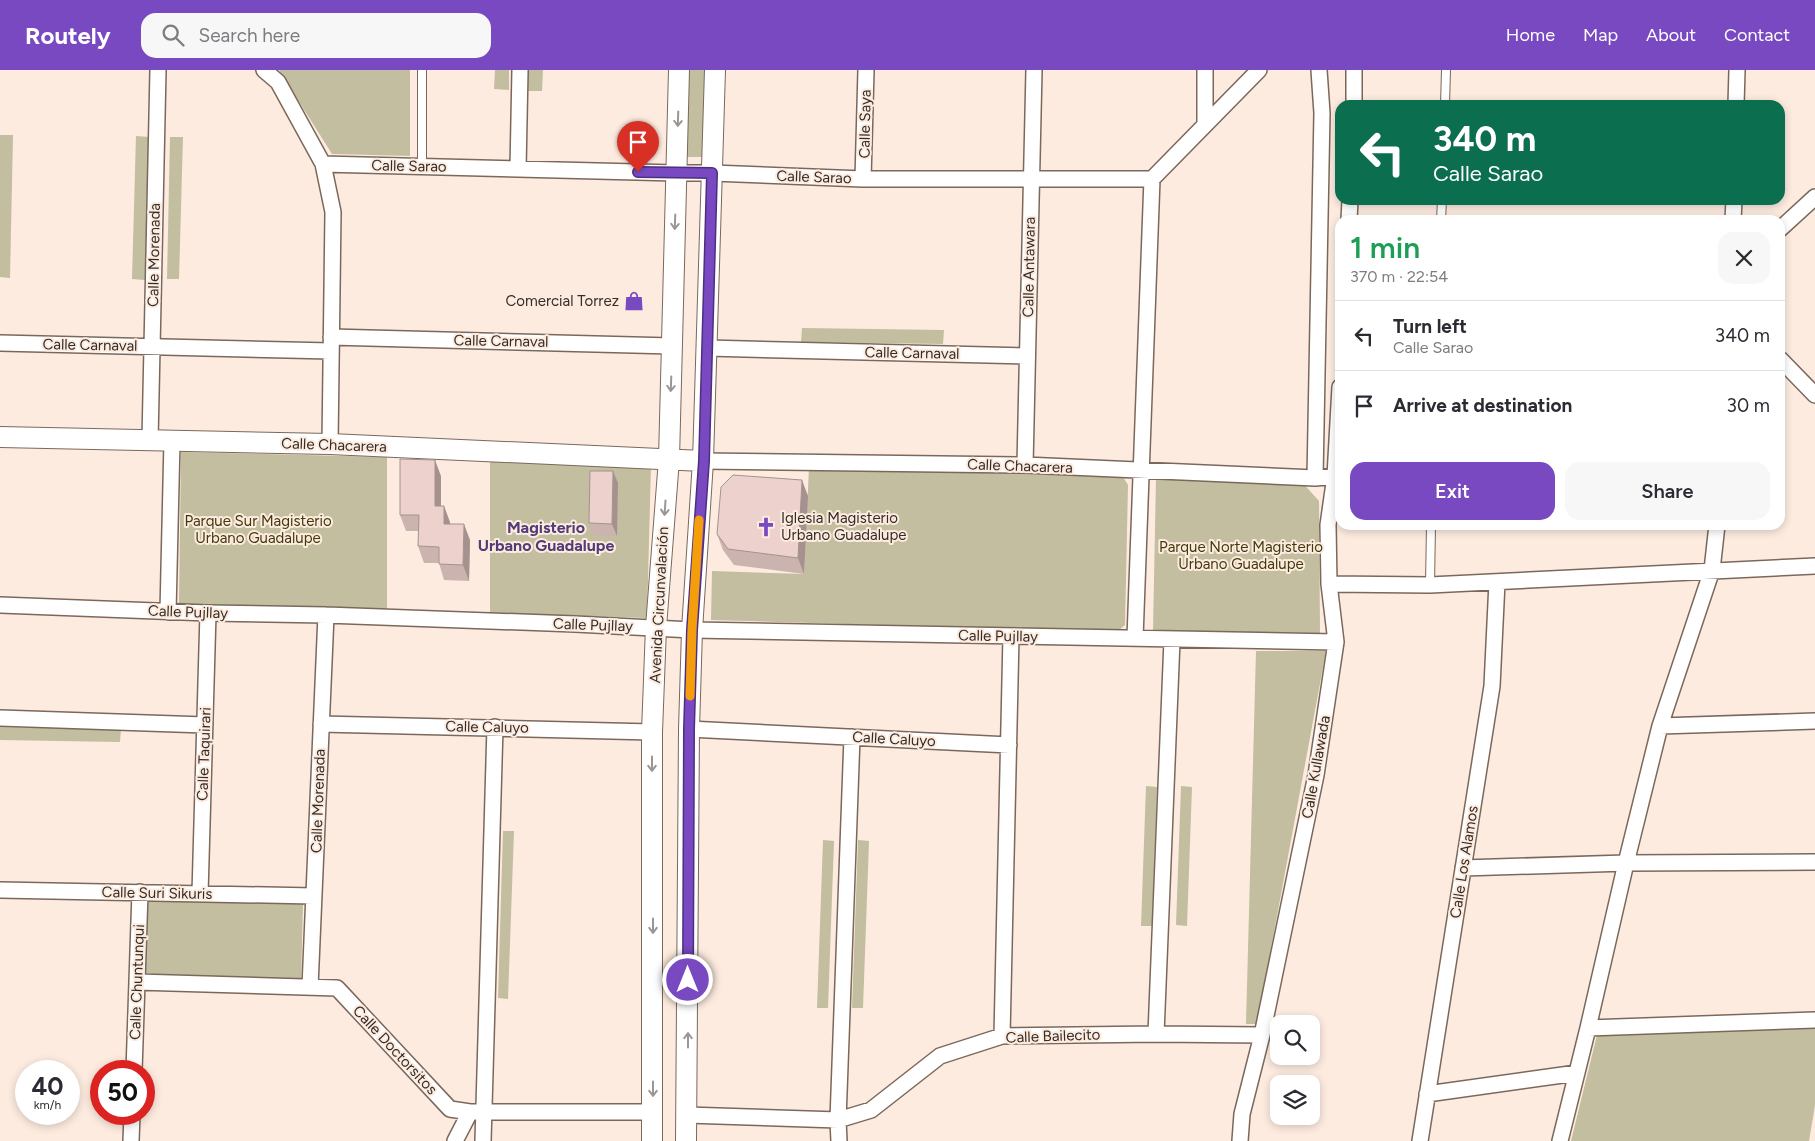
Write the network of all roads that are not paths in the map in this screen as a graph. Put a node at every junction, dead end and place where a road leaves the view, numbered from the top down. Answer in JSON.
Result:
{"nodes":[{"id":1,"x":158,"y":70,"type":"edge"},
{"id":2,"x":264,"y":70,"type":"edge"},
{"id":3,"x":422,"y":70,"type":"edge"},
{"id":4,"x":520,"y":70,"type":"edge"},
{"id":5,"x":679,"y":70,"type":"edge"},
{"id":6,"x":715,"y":70,"type":"edge"},
{"id":7,"x":866,"y":70,"type":"edge"},
{"id":8,"x":1034,"y":70,"type":"edge"},
{"id":9,"x":1206,"y":70,"type":"edge"},
{"id":10,"x":1259,"y":70,"type":"edge"},
{"id":11,"x":1319,"y":70,"type":"edge"},
{"id":12,"x":1354,"y":70,"type":"edge"},
{"id":13,"x":1446,"y":70,"type":"edge"},
{"id":14,"x":1737,"y":70,"type":"edge"},
{"id":15,"x":1354,"y":100,"type":"edge"},
{"id":16,"x":1445,"y":100,"type":"edge"},
{"id":17,"x":1736,"y":100,"type":"edge"},
{"id":18,"x":1205,"y":125,"type":"junction"},
{"id":19,"x":323,"y":164,"type":"junction"},
{"id":20,"x":422,"y":166,"type":"junction"},
{"id":21,"x":518,"y":169,"type":"junction"},
{"id":22,"x":676,"y":173,"type":"junction"},
{"id":23,"x":712,"y":173,"type":"junction"},
{"id":24,"x":1031,"y":178,"type":"junction"},
{"id":25,"x":864,"y":179,"type":"junction"},
{"id":26,"x":1152,"y":179,"type":"junction"},
{"id":27,"x":1815,"y":197,"type":"edge"},
{"id":28,"x":1785,"y":224,"type":"edge"},
{"id":29,"x":0,"y":343,"type":"edge"},
{"id":30,"x":331,"y":344,"type":"junction"},
{"id":31,"x":153,"y":346,"type":"junction"},
{"id":32,"x":672,"y":346,"type":"junction"},
{"id":33,"x":707,"y":348,"type":"junction"},
{"id":34,"x":1026,"y":356,"type":"junction"},
{"id":35,"x":1785,"y":364,"type":"edge"},
{"id":36,"x":1815,"y":395,"type":"edge"},
{"id":37,"x":0,"y":437,"type":"edge"},
{"id":38,"x":150,"y":440,"type":"junction"},
{"id":39,"x":172,"y":441,"type":"junction"},
{"id":40,"x":330,"y":444,"type":"junction"},
{"id":41,"x":669,"y":459,"type":"junction"},
{"id":42,"x":704,"y":461,"type":"junction"},
{"id":43,"x":1025,"y":465,"type":"junction"},
{"id":44,"x":1141,"y":471,"type":"junction"},
{"id":45,"x":1335,"y":476,"type":"edge"},
{"id":46,"x":1315,"y":478,"type":"junction"},
{"id":47,"x":1335,"y":482,"type":"edge"},
{"id":48,"x":1431,"y":530,"type":"edge"},
{"id":49,"x":1717,"y":530,"type":"edge"},
{"id":50,"x":1815,"y":566,"type":"edge"},
{"id":51,"x":1712,"y":570,"type":"junction"},
{"id":52,"x":1497,"y":582,"type":"junction"},
{"id":53,"x":1329,"y":584,"type":"junction"},
{"id":54,"x":1430,"y":586,"type":"junction"},
{"id":55,"x":0,"y":605,"type":"edge"},
{"id":56,"x":168,"y":612,"type":"junction"},
{"id":57,"x":208,"y":613,"type":"junction"},
{"id":58,"x":326,"y":615,"type":"junction"},
{"id":59,"x":656,"y":627,"type":"junction"},
{"id":60,"x":692,"y":630,"type":"junction"},
{"id":61,"x":1011,"y":636,"type":"junction"},
{"id":62,"x":1135,"y":638,"type":"junction"},
{"id":63,"x":1172,"y":640,"type":"junction"},
{"id":64,"x":1336,"y":642,"type":"junction"},
{"id":65,"x":0,"y":718,"type":"edge"},
{"id":66,"x":1815,"y":721,"type":"edge"},
{"id":67,"x":321,"y":724,"type":"junction"},
{"id":68,"x":205,"y":725,"type":"junction"},
{"id":69,"x":1660,"y":726,"type":"junction"},
{"id":70,"x":495,"y":727,"type":"junction"},
{"id":71,"x":689,"y":729,"type":"junction"},
{"id":72,"x":652,"y":732,"type":"junction"},
{"id":73,"x":852,"y":737,"type":"junction"},
{"id":74,"x":1008,"y":745,"type":"junction"},
{"id":75,"x":1815,"y":862,"type":"edge"},
{"id":76,"x":1626,"y":863,"type":"junction"},
{"id":77,"x":1463,"y":868,"type":"junction"},
{"id":78,"x":0,"y":890,"type":"edge"},
{"id":79,"x":140,"y":892,"type":"junction"},
{"id":80,"x":200,"y":894,"type":"junction"},
{"id":81,"x":314,"y":896,"type":"junction"},
{"id":82,"x":137,"y":982,"type":"junction"},
{"id":83,"x":310,"y":988,"type":"junction"},
{"id":84,"x":1815,"y":1020,"type":"edge"},
{"id":85,"x":1588,"y":1028,"type":"junction"},
{"id":86,"x":1156,"y":1034,"type":"junction"},
{"id":87,"x":1262,"y":1035,"type":"junction"},
{"id":88,"x":1002,"y":1036,"type":"junction"},
{"id":89,"x":134,"y":1060,"type":"edge"},
{"id":90,"x":1577,"y":1073,"type":"junction"},
{"id":91,"x":1427,"y":1094,"type":"junction"},
{"id":92,"x":477,"y":1112,"type":"junction"},
{"id":93,"x":653,"y":1112,"type":"junction"},
{"id":94,"x":687,"y":1115,"type":"junction"},
{"id":95,"x":838,"y":1120,"type":"junction"},
{"id":96,"x":132,"y":1125,"type":"edge"},
{"id":97,"x":131,"y":1141,"type":"edge"},
{"id":98,"x":456,"y":1141,"type":"edge"},
{"id":99,"x":483,"y":1141,"type":"edge"},
{"id":100,"x":652,"y":1141,"type":"edge"},
{"id":101,"x":686,"y":1141,"type":"edge"},
{"id":102,"x":839,"y":1141,"type":"edge"},
{"id":103,"x":1240,"y":1141,"type":"edge"},
{"id":104,"x":1420,"y":1141,"type":"edge"},
{"id":105,"x":1560,"y":1141,"type":"edge"}],
"edges":[{"from":1,"to":31,"type":"street","name":"Calle Morenada"},
{"from":2,"to":19,"type":"street"},
{"from":3,"to":20,"type":"lane"},
{"from":4,"to":21,"type":"street"},
{"from":5,"to":22,"type":"main road","name":"Avenida Circunvalación","one_way":true},
{"from":6,"to":23,"type":"main road"},
{"from":7,"to":25,"type":"street","name":"Calle Saya"},
{"from":8,"to":24,"type":"street","name":"Calle Antawara"},
{"from":9,"to":18,"type":"street"},
{"from":10,"to":18,"type":"street"},
{"from":11,"to":46,"type":"street"},
{"from":12,"to":15,"type":"street"},
{"from":13,"to":16,"type":"lane"},
{"from":14,"to":17,"type":"street"},
{"from":18,"to":26,"type":"street"},
{"from":19,"to":20,"type":"street","name":"Calle Sarao"},
{"from":19,"to":30,"type":"street"},
{"from":20,"to":21,"type":"street","name":"Calle Sarao"},
{"from":21,"to":22,"type":"street","name":"Calle Sarao"},
{"from":22,"to":23,"type":"street","name":"Calle Sarao"},
{"from":22,"to":32,"type":"main road","name":"Avenida Circunvalación","one_way":true},
{"from":23,"to":25,"type":"street","name":"Calle Sarao"},
{"from":23,"to":33,"type":"main road"},
{"from":24,"to":25,"type":"street","name":"Calle Sarao"},
{"from":24,"to":26,"type":"street","name":"Calle Sarao"},
{"from":24,"to":34,"type":"street","name":"Calle Antawara"},
{"from":26,"to":44,"type":"street"},
{"from":27,"to":28,"type":"street"},
{"from":29,"to":31,"type":"street","name":"Calle Carnaval"},
{"from":30,"to":31,"type":"street","name":"Calle Carnaval"},
{"from":30,"to":32,"type":"street","name":"Calle Carnaval"},
{"from":30,"to":40,"type":"street"},
{"from":31,"to":38,"type":"street","name":"Calle Morenada"},
{"from":32,"to":41,"type":"main road","name":"Avenida Circunvalación","one_way":true},
{"from":33,"to":34,"type":"street","name":"Calle Carnaval"},
{"from":33,"to":42,"type":"main road"},
{"from":34,"to":43,"type":"street","name":"Calle Antawara"},
{"from":35,"to":36,"type":"street"},
{"from":37,"to":38,"type":"main road","name":"Calle Chacarera"},
{"from":38,"to":39,"type":"main road","name":"Calle Chacarera"},
{"from":39,"to":40,"type":"main road","name":"Calle Chacarera"},
{"from":39,"to":56,"type":"street"},
{"from":40,"to":41,"type":"main road","name":"Calle Chacarera"},
{"from":41,"to":42,"type":"main road","name":"Calle Chacarera"},
{"from":41,"to":59,"type":"main road","name":"Avenida Circunvalación","one_way":true},
{"from":42,"to":43,"type":"street","name":"Calle Chacarera"},
{"from":42,"to":60,"type":"main road"},
{"from":43,"to":44,"type":"street","name":"Calle Chacarera"},
{"from":44,"to":46,"type":"street","name":"Calle Chacarera"},
{"from":44,"to":62,"type":"street"},
{"from":45,"to":46,"type":"street","name":"Calle Chacarera"},
{"from":47,"to":53,"type":"street","name":"Calle Kullawada"},
{"from":48,"to":54,"type":"lane"},
{"from":49,"to":51,"type":"street"},
{"from":50,"to":51,"type":"street"},
{"from":51,"to":52,"type":"street"},
{"from":51,"to":69,"type":"street"},
{"from":52,"to":54,"type":"street"},
{"from":52,"to":77,"type":"street","name":"Calle Los Alamos"},
{"from":53,"to":54,"type":"street"},
{"from":53,"to":64,"type":"street","name":"Calle Kullawada"},
{"from":55,"to":56,"type":"street","name":"Calle Pujllay"},
{"from":56,"to":57,"type":"street","name":"Calle Pujllay"},
{"from":57,"to":58,"type":"street","name":"Calle Pujllay"},
{"from":57,"to":68,"type":"street","name":"Calle Taquirari"},
{"from":58,"to":59,"type":"street","name":"Calle Pujllay"},
{"from":58,"to":67,"type":"street","name":"Calle Morenada"},
{"from":59,"to":60,"type":"street","name":"Calle Pujllay"},
{"from":59,"to":72,"type":"main road","name":"Avenida Circunvalación"},
{"from":60,"to":61,"type":"street","name":"Calle Pujllay"},
{"from":60,"to":71,"type":"main road"},
{"from":61,"to":62,"type":"street","name":"Calle Pujllay"},
{"from":61,"to":74,"type":"street"},
{"from":62,"to":63,"type":"street","name":"Calle Pujllay"},
{"from":63,"to":64,"type":"street","name":"Calle Pujllay"},
{"from":63,"to":86,"type":"street"},
{"from":64,"to":87,"type":"street","name":"Calle Kullawada"},
{"from":65,"to":68,"type":"street"},
{"from":66,"to":69,"type":"street"},
{"from":67,"to":70,"type":"street","name":"Calle Caluyo"},
{"from":67,"to":81,"type":"street","name":"Calle Morenada"},
{"from":68,"to":80,"type":"street","name":"Calle Taquirari"},
{"from":69,"to":76,"type":"street"},
{"from":70,"to":72,"type":"street","name":"Calle Caluyo"},
{"from":70,"to":92,"type":"street"},
{"from":71,"to":73,"type":"street","name":"Calle Caluyo"},
{"from":94,"to":71,"type":"main road","one_way":true},
{"from":72,"to":93,"type":"main road","name":"Avenida Circunvalación","one_way":true},
{"from":73,"to":74,"type":"street","name":"Calle Caluyo"},
{"from":73,"to":95,"type":"street"},
{"from":74,"to":88,"type":"street"},
{"from":75,"to":76,"type":"street"},
{"from":76,"to":77,"type":"street"},
{"from":76,"to":85,"type":"street"},
{"from":77,"to":91,"type":"street","name":"Calle Los Alamos"},
{"from":78,"to":79,"type":"street","name":"Calle Suri Sikuris"},
{"from":79,"to":80,"type":"street","name":"Calle Suri Sikuris"},
{"from":79,"to":82,"type":"street","name":"Calle Chuntunqui"},
{"from":80,"to":81,"type":"street","name":"Calle Suri Sikuris"},
{"from":81,"to":83,"type":"street","name":"Calle Morenada"},
{"from":82,"to":83,"type":"street","name":"Calle Doctorsitos"},
{"from":82,"to":89,"type":"street","name":"Calle Chuntunqui"},
{"from":83,"to":92,"type":"street","name":"Calle Doctorsitos"},
{"from":84,"to":85,"type":"street"},
{"from":85,"to":90,"type":"street"},
{"from":86,"to":87,"type":"street","name":"Calle Bailecito"},
{"from":86,"to":88,"type":"street","name":"Calle Bailecito"},
{"from":87,"to":103,"type":"street","name":"Calle Kullawada"},
{"from":88,"to":95,"type":"street","name":"Calle Bailecito"},
{"from":90,"to":91,"type":"street"},
{"from":90,"to":105,"type":"street"},
{"from":91,"to":104,"type":"street","name":"Calle Los Alamos"},
{"from":92,"to":93,"type":"street","name":"Calle Doctorsitos"},
{"from":92,"to":98,"type":"street"},
{"from":92,"to":99,"type":"street"},
{"from":93,"to":100,"type":"main road","name":"Avenida Circunvalación"},
{"from":94,"to":95,"type":"street","name":"Calle Bailecito"},
{"from":94,"to":101,"type":"main road"},
{"from":95,"to":102,"type":"street"},
{"from":96,"to":97,"type":"street"}]}
